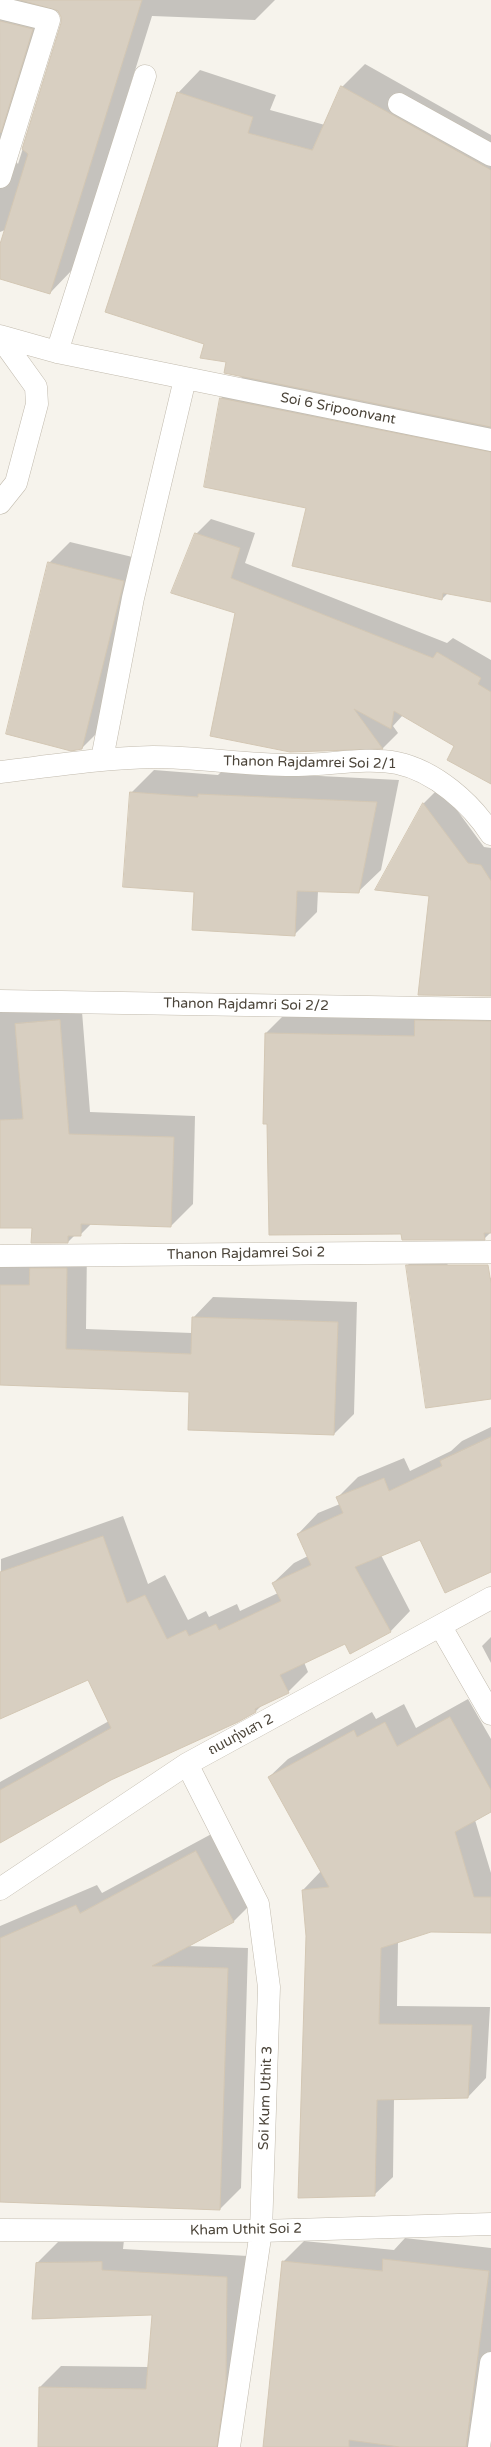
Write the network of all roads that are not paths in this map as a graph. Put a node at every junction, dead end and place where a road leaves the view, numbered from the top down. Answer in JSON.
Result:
{"nodes":[{"id":1,"x":0,"y":8,"type":"edge"},
{"id":2,"x":145,"y":76,"type":"dead end"},
{"id":3,"x":399,"y":104,"type":"dead end"},
{"id":4,"x":491,"y":155,"type":"edge"},
{"id":5,"x":0,"y":177,"type":"edge"},
{"id":6,"x":0,"y":337,"type":"edge"},
{"id":7,"x":58,"y":352,"type":"junction"},
{"id":8,"x":185,"y":379,"type":"junction"},
{"id":9,"x":491,"y":440,"type":"edge"},
{"id":10,"x":0,"y":502,"type":"edge"},
{"id":11,"x":102,"y":759,"type":"junction"},
{"id":12,"x":0,"y":772,"type":"edge"},
{"id":13,"x":491,"y":834,"type":"edge"},
{"id":14,"x":0,"y":1001,"type":"edge"},
{"id":15,"x":491,"y":1009,"type":"edge"},
{"id":16,"x":491,"y":1252,"type":"edge"},
{"id":17,"x":0,"y":1256,"type":"edge"},
{"id":18,"x":491,"y":1598,"type":"edge"},
{"id":19,"x":441,"y":1627,"type":"junction"},
{"id":20,"x":491,"y":1714,"type":"edge"},
{"id":21,"x":188,"y":1764,"type":"junction"},
{"id":22,"x":0,"y":1889,"type":"edge"},
{"id":23,"x":491,"y":2224,"type":"edge"},
{"id":24,"x":0,"y":2230,"type":"edge"},
{"id":25,"x":261,"y":2231,"type":"junction"},
{"id":26,"x":491,"y":2363,"type":"edge"},
{"id":27,"x":229,"y":2447,"type":"edge"},
{"id":28,"x":479,"y":2447,"type":"edge"}],
"edges":[{"from":1,"to":5,"type":"street"},
{"from":2,"to":7,"type":"street"},
{"from":3,"to":4,"type":"street"},
{"from":6,"to":7,"type":"street","name":"Soi 6 Sripoonvant"},
{"from":6,"to":10,"type":"street"},
{"from":7,"to":8,"type":"street","name":"Soi 6 Sripoonvant"},
{"from":8,"to":9,"type":"street","name":"Soi 6 Sripoonvant"},
{"from":8,"to":11,"type":"street"},
{"from":11,"to":12,"type":"street","name":"Thanon Rajdamrei Soi 2/1"},
{"from":11,"to":13,"type":"street","name":"Thanon Rajdamrei Soi 2/1"},
{"from":14,"to":15,"type":"street","name":"Thanon Rajdamri Soi 2/2"},
{"from":16,"to":17,"type":"street","name":"Thanon Rajdamrei Soi 2"},
{"from":18,"to":19,"type":"street","name":"ถนนทุ่งเสา 2"},
{"from":19,"to":20,"type":"street"},
{"from":19,"to":21,"type":"street","name":"ถนนทุ่งเสา 2"},
{"from":21,"to":22,"type":"street","name":"ถนนทุ่งเสา 2"},
{"from":21,"to":25,"type":"street","name":"Soi Kum Uthit 3"},
{"from":23,"to":25,"type":"street","name":"Kham Uthit Soi 2"},
{"from":24,"to":25,"type":"street","name":"Kham Uthit Soi 2"},
{"from":25,"to":27,"type":"street","name":"Soi Kum Uthit 3"},
{"from":26,"to":28,"type":"street"}]}
